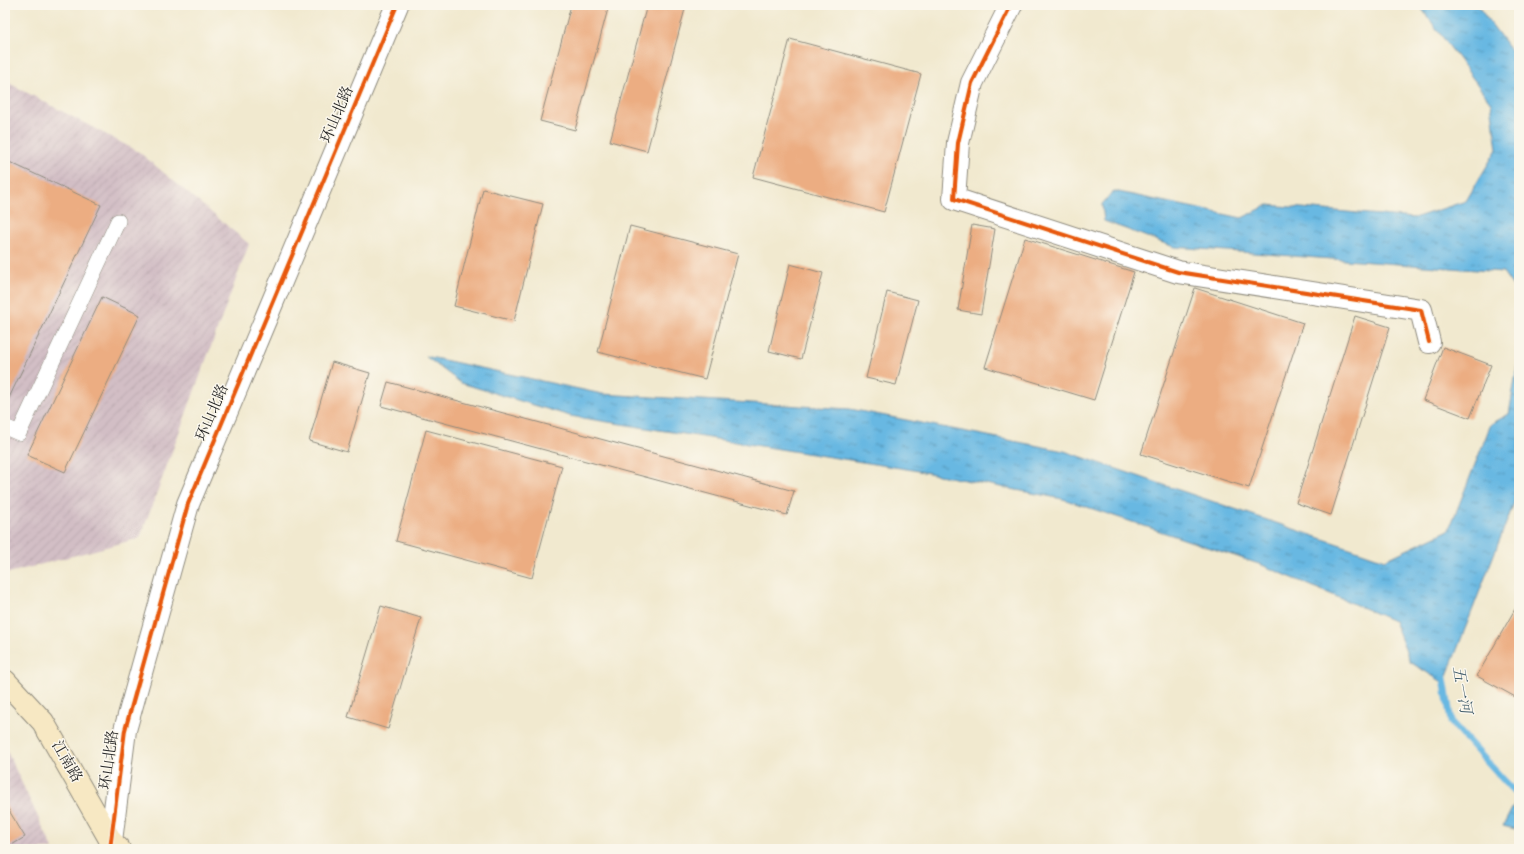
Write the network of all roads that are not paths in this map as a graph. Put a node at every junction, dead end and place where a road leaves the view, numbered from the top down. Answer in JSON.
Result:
{"nodes":[{"id":1,"x":397,"y":5,"type":"edge"},
{"id":2,"x":1011,"y":5,"type":"edge"},
{"id":3,"x":118,"y":221,"type":"dead end"},
{"id":4,"x":1430,"y":342,"type":"dead end"},
{"id":5,"x":5,"y":427,"type":"edge"},
{"id":6,"x":5,"y":681,"type":"edge"},
{"id":7,"x":113,"y":846,"type":"edge"}],
"edges":[{"from":1,"to":7,"type":"street","name":"环山北路"},
{"from":2,"to":4,"type":"street"},
{"from":3,"to":5,"type":"lane"},
{"from":6,"to":7,"type":"main road","name":"江南路"}]}
